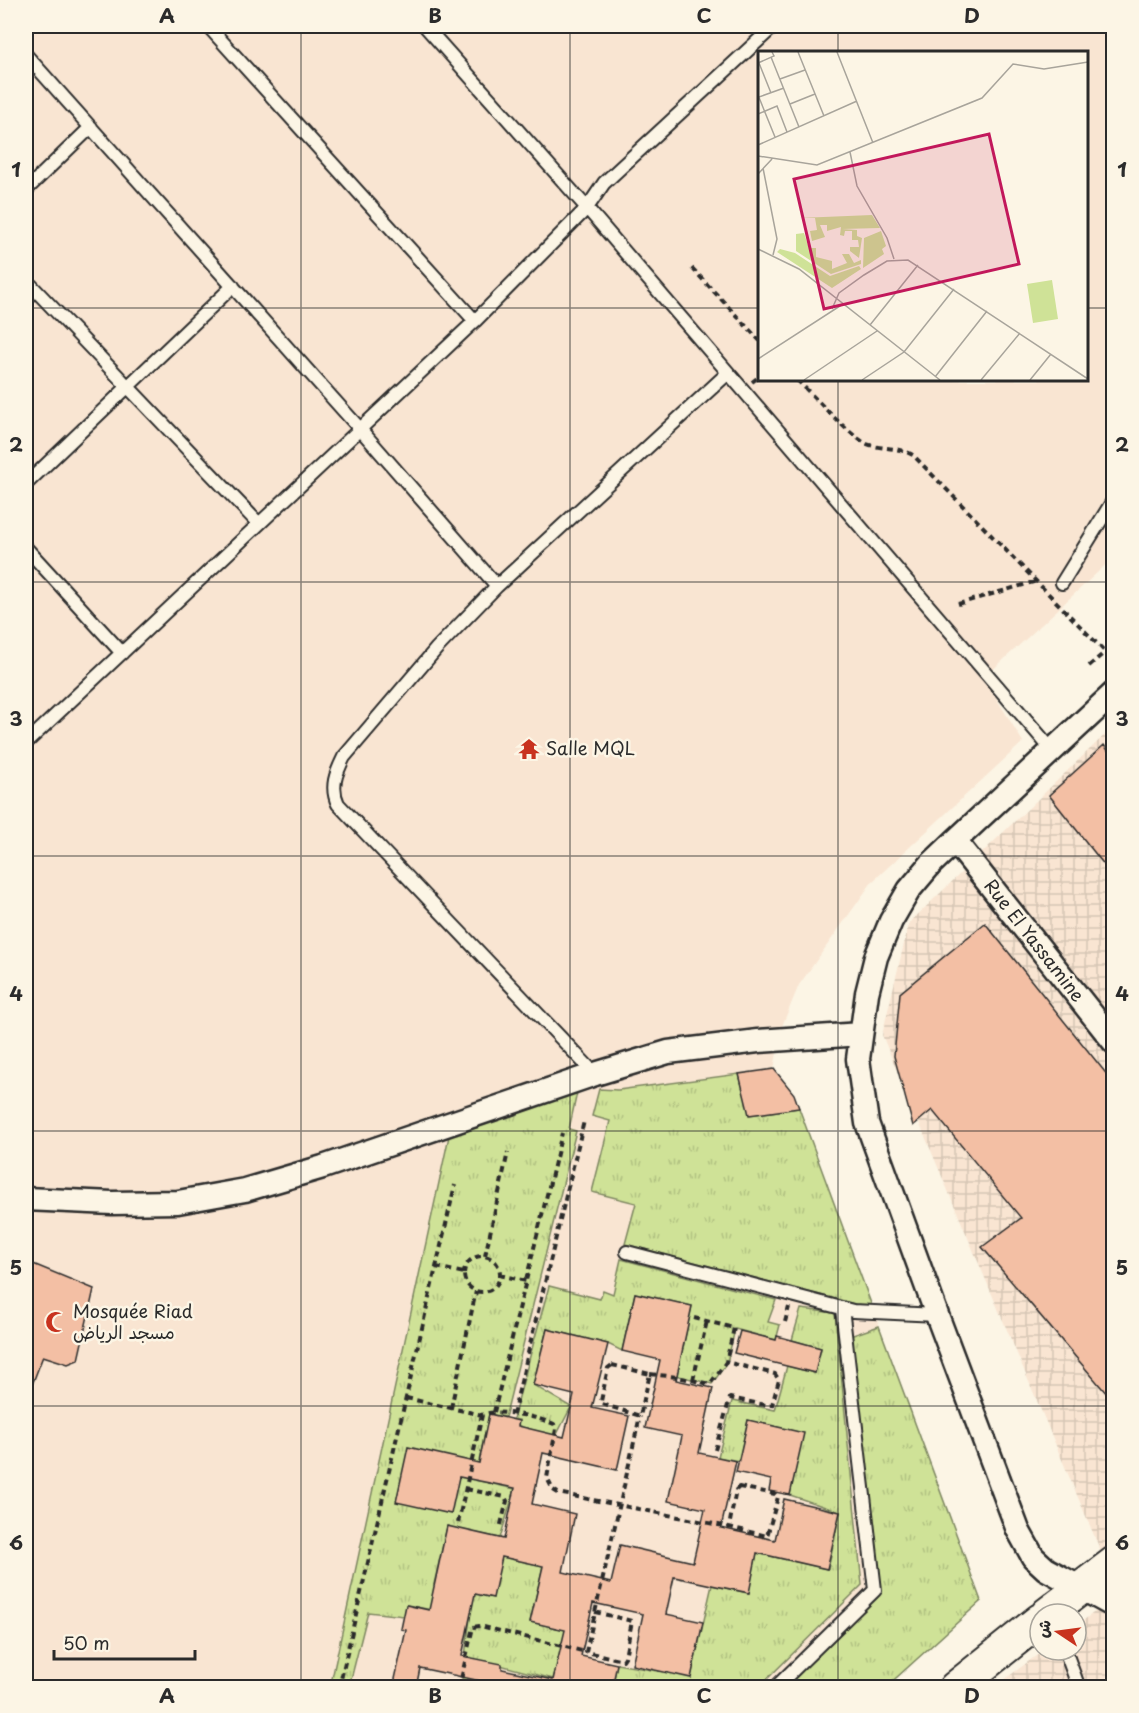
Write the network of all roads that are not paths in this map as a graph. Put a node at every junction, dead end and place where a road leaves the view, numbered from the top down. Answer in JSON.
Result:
{"nodes":[{"id":1,"x":208,"y":26,"type":"edge"},
{"id":2,"x":425,"y":26,"type":"edge"},
{"id":3,"x":774,"y":26,"type":"edge"},
{"id":4,"x":26,"y":55,"type":"edge"},
{"id":5,"x":91,"y":127,"type":"junction"},
{"id":6,"x":26,"y":189,"type":"edge"},
{"id":7,"x":587,"y":208,"type":"junction"},
{"id":8,"x":26,"y":280,"type":"edge"},
{"id":9,"x":233,"y":286,"type":"junction"},
{"id":10,"x":475,"y":321,"type":"junction"},
{"id":11,"x":728,"y":373,"type":"junction"},
{"id":12,"x":128,"y":386,"type":"junction"},
{"id":13,"x":360,"y":429,"type":"junction"},
{"id":14,"x":26,"y":484,"type":"edge"},
{"id":15,"x":1113,"y":499,"type":"edge"},
{"id":16,"x":259,"y":524,"type":"junction"},
{"id":17,"x":26,"y":548,"type":"edge"},
{"id":18,"x":1062,"y":583,"type":"dead end"},
{"id":19,"x":497,"y":586,"type":"junction"},
{"id":20,"x":122,"y":653,"type":"junction"},
{"id":21,"x":1113,"y":693,"type":"edge"},
{"id":22,"x":26,"y":742,"type":"edge"},
{"id":23,"x":1052,"y":750,"type":"junction"},
{"id":24,"x":955,"y":841,"type":"junction"},
{"id":25,"x":861,"y":1034,"type":"junction"},
{"id":26,"x":1113,"y":1042,"type":"edge"},
{"id":27,"x":595,"y":1074,"type":"junction"},
{"id":28,"x":26,"y":1199,"type":"edge"},
{"id":29,"x":627,"y":1252,"type":"dead end"},
{"id":30,"x":842,"y":1308,"type":"junction"},
{"id":31,"x":937,"y":1315,"type":"junction"},
{"id":32,"x":1113,"y":1563,"type":"edge"},
{"id":33,"x":1080,"y":1589,"type":"junction"},
{"id":34,"x":1064,"y":1602,"type":"edge"},
{"id":35,"x":1113,"y":1606,"type":"edge"},
{"id":36,"x":1028,"y":1631,"type":"edge"},
{"id":37,"x":1069,"y":1662,"type":"edge"},
{"id":38,"x":775,"y":1688,"type":"edge"},
{"id":39,"x":955,"y":1688,"type":"edge"},
{"id":40,"x":1079,"y":1688,"type":"edge"}],
"edges":[{"from":1,"to":10,"type":"lane"},
{"from":2,"to":7,"type":"lane"},
{"from":3,"to":7,"type":"lane"},
{"from":4,"to":5,"type":"lane"},
{"from":5,"to":6,"type":"lane"},
{"from":5,"to":9,"type":"lane"},
{"from":7,"to":10,"type":"lane"},
{"from":7,"to":11,"type":"lane"},
{"from":8,"to":12,"type":"lane"},
{"from":9,"to":12,"type":"lane"},
{"from":9,"to":13,"type":"lane"},
{"from":10,"to":13,"type":"lane"},
{"from":11,"to":19,"type":"lane"},
{"from":11,"to":23,"type":"lane"},
{"from":12,"to":14,"type":"lane"},
{"from":12,"to":16,"type":"lane"},
{"from":13,"to":16,"type":"lane"},
{"from":13,"to":19,"type":"lane"},
{"from":15,"to":18,"type":"lane"},
{"from":16,"to":20,"type":"lane"},
{"from":17,"to":20,"type":"lane"},
{"from":19,"to":27,"type":"lane"},
{"from":20,"to":22,"type":"lane"},
{"from":21,"to":23,"type":"street"},
{"from":23,"to":24,"type":"street"},
{"from":24,"to":25,"type":"street"},
{"from":24,"to":26,"type":"street","name":"Rue El Yassamine"},
{"from":25,"to":27,"type":"street"},
{"from":25,"to":31,"type":"street"},
{"from":27,"to":28,"type":"street"},
{"from":29,"to":30,"type":"lane"},
{"from":30,"to":31,"type":"lane"},
{"from":30,"to":38,"type":"lane"},
{"from":31,"to":33,"type":"street"},
{"from":32,"to":33,"type":"street"},
{"from":33,"to":34,"type":"street"},
{"from":33,"to":35,"type":"street"},
{"from":36,"to":39,"type":"street"},
{"from":37,"to":40,"type":"lane"}]}
